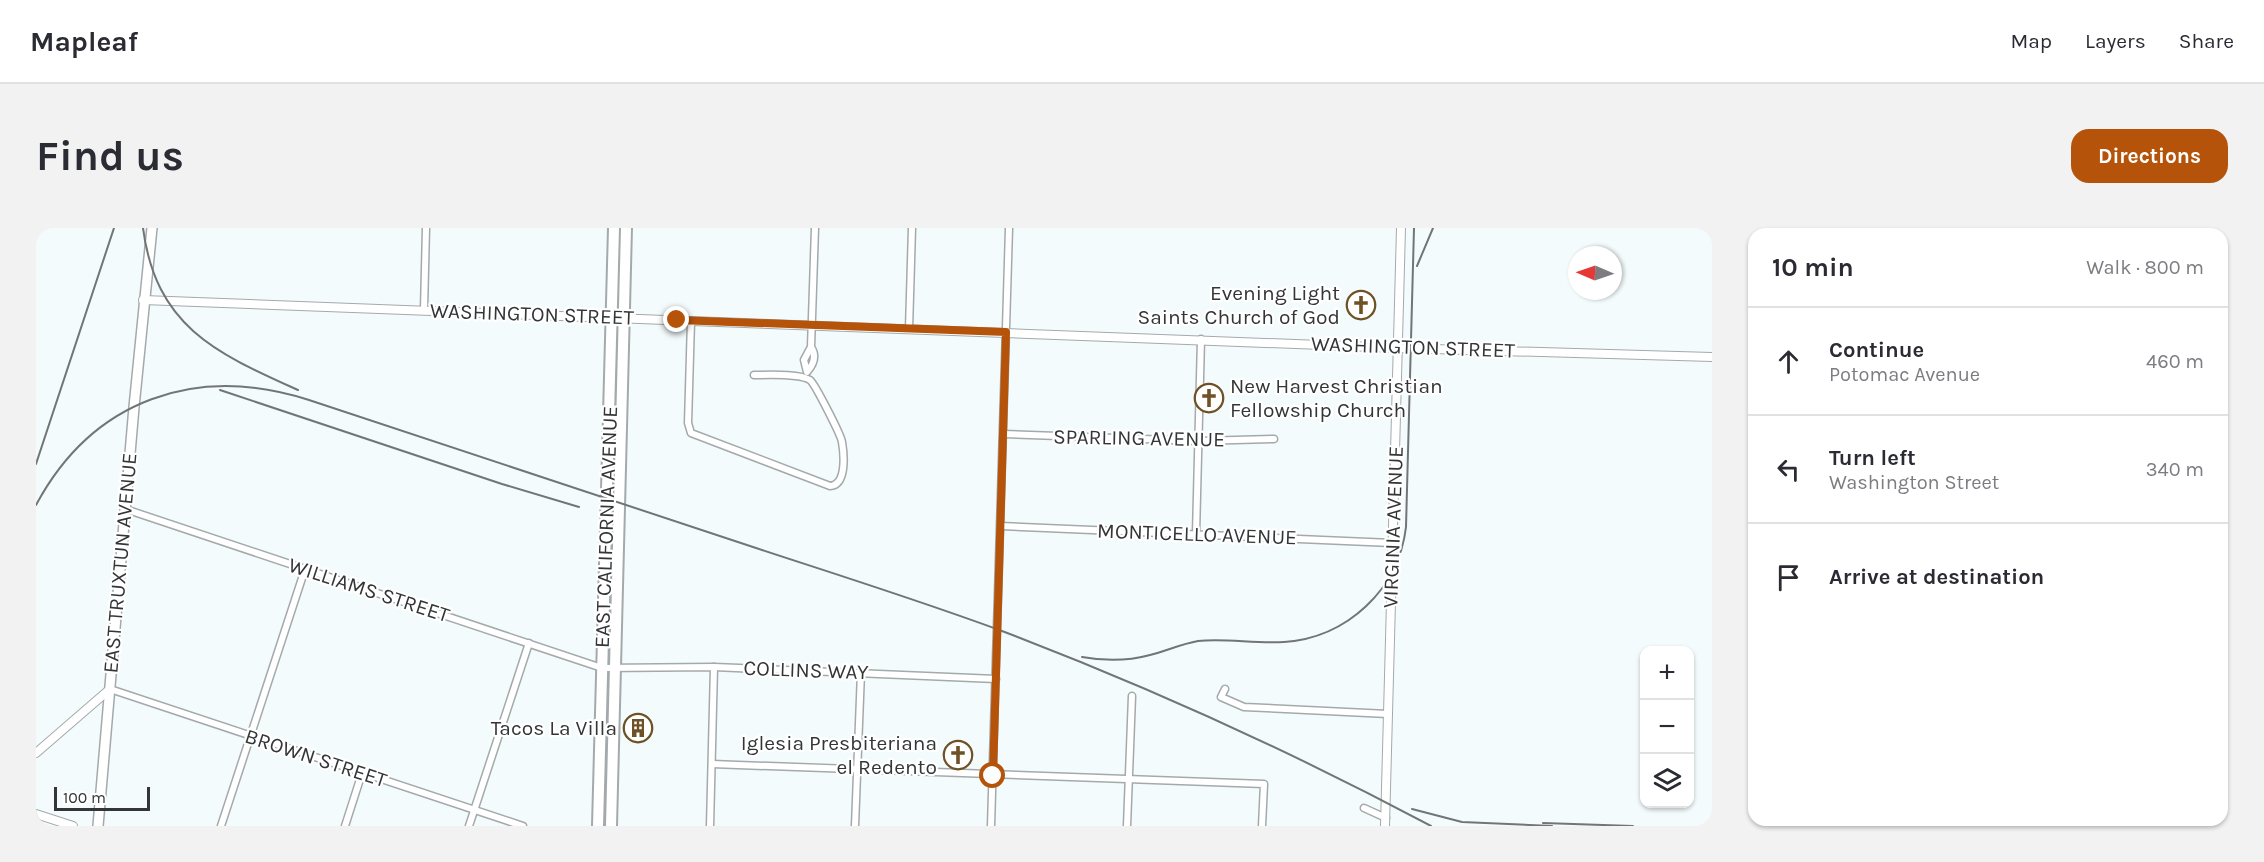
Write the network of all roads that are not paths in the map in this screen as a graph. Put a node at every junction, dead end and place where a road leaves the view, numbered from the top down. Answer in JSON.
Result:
{"nodes":[{"id":1,"x":152,"y":228,"type":"edge"},
{"id":2,"x":426,"y":228,"type":"edge"},
{"id":3,"x":614,"y":228,"type":"edge"},
{"id":4,"x":626,"y":228,"type":"edge"},
{"id":5,"x":815,"y":228,"type":"edge"},
{"id":6,"x":912,"y":228,"type":"edge"},
{"id":7,"x":1009,"y":228,"type":"edge"},
{"id":8,"x":1401,"y":228,"type":"edge"},
{"id":9,"x":143,"y":300,"type":"junction"},
{"id":10,"x":424,"y":310,"type":"junction"},
{"id":11,"x":611,"y":318,"type":"junction"},
{"id":12,"x":624,"y":318,"type":"junction"},
{"id":13,"x":691,"y":321,"type":"junction"},
{"id":14,"x":812,"y":325,"type":"junction"},
{"id":15,"x":909,"y":329,"type":"junction"},
{"id":16,"x":1006,"y":332,"type":"junction"},
{"id":17,"x":1202,"y":339,"type":"junction"},
{"id":18,"x":1398,"y":348,"type":"junction"},
{"id":19,"x":1712,"y":357,"type":"edge"},
{"id":20,"x":754,"y":375,"type":"dead end"},
{"id":21,"x":806,"y":375,"type":"junction"},
{"id":22,"x":1004,"y":434,"type":"junction"},
{"id":23,"x":1274,"y":439,"type":"dead end"},
{"id":24,"x":1199,"y":441,"type":"junction"},
{"id":25,"x":125,"y":509,"type":"junction"},
{"id":26,"x":1001,"y":526,"type":"junction"},
{"id":27,"x":1196,"y":534,"type":"junction"},
{"id":28,"x":1392,"y":543,"type":"junction"},
{"id":29,"x":306,"y":569,"type":"junction"},
{"id":30,"x":529,"y":643,"type":"junction"},
{"id":31,"x":714,"y":667,"type":"junction"},
{"id":32,"x":602,"y":668,"type":"junction"},
{"id":33,"x":615,"y":668,"type":"junction"},
{"id":34,"x":861,"y":672,"type":"junction"},
{"id":35,"x":996,"y":679,"type":"junction"},
{"id":36,"x":110,"y":689,"type":"junction"},
{"id":37,"x":1225,"y":689,"type":"dead end"},
{"id":38,"x":1132,"y":696,"type":"dead end"},
{"id":39,"x":1388,"y":714,"type":"junction"},
{"id":40,"x":250,"y":736,"type":"junction"},
{"id":41,"x":36,"y":753,"type":"edge"},
{"id":42,"x":712,"y":764,"type":"junction"},
{"id":43,"x":858,"y":769,"type":"junction"},
{"id":44,"x":362,"y":773,"type":"junction"},
{"id":45,"x":993,"y":776,"type":"junction"},
{"id":46,"x":1129,"y":779,"type":"junction"},
{"id":47,"x":1364,"y":808,"type":"dead end"},
{"id":48,"x":474,"y":810,"type":"junction"},
{"id":49,"x":36,"y":814,"type":"edge"},
{"id":50,"x":1385,"y":822,"type":"edge"},
{"id":51,"x":73,"y":826,"type":"edge"},
{"id":52,"x":98,"y":826,"type":"edge"},
{"id":53,"x":221,"y":826,"type":"edge"},
{"id":54,"x":345,"y":826,"type":"edge"},
{"id":55,"x":469,"y":826,"type":"edge"},
{"id":56,"x":523,"y":826,"type":"edge"},
{"id":57,"x":598,"y":826,"type":"edge"},
{"id":58,"x":611,"y":826,"type":"edge"},
{"id":59,"x":710,"y":826,"type":"edge"},
{"id":60,"x":855,"y":826,"type":"edge"},
{"id":61,"x":991,"y":826,"type":"edge"},
{"id":62,"x":1127,"y":826,"type":"edge"},
{"id":63,"x":1263,"y":826,"type":"edge"}],
"edges":[{"from":1,"to":9,"type":"main road","name":"EAST TRUXTUN AVENUE"},
{"from":2,"to":10,"type":"street"},
{"from":3,"to":11,"type":"main road","name":"EAST CALIFORNIA AVENUE"},
{"from":4,"to":12,"type":"main road","name":"EAST CALIFORNIA AVENUE"},
{"from":5,"to":14,"type":"street"},
{"from":6,"to":15,"type":"street"},
{"from":7,"to":16,"type":"street"},
{"from":8,"to":18,"type":"street","name":"VIRGINIA AVENUE"},
{"from":9,"to":10,"type":"street","name":"WASHINGTON STREET"},
{"from":9,"to":25,"type":"main road","name":"EAST TRUXTUN AVENUE"},
{"from":10,"to":11,"type":"street","name":"WASHINGTON STREET"},
{"from":11,"to":12,"type":"street","name":"WASHINGTON STREET"},
{"from":11,"to":32,"type":"main road","name":"EAST CALIFORNIA AVENUE"},
{"from":12,"to":13,"type":"street","name":"WASHINGTON STREET"},
{"from":12,"to":33,"type":"main road","name":"EAST CALIFORNIA AVENUE"},
{"from":13,"to":14,"type":"street","name":"WASHINGTON STREET"},
{"from":13,"to":21,"type":"street"},
{"from":14,"to":15,"type":"street","name":"WASHINGTON STREET"},
{"from":14,"to":21,"type":"street"},
{"from":15,"to":16,"type":"street","name":"WASHINGTON STREET"},
{"from":16,"to":17,"type":"street","name":"WASHINGTON STREET"},
{"from":16,"to":22,"type":"street"},
{"from":17,"to":18,"type":"street","name":"WASHINGTON STREET"},
{"from":17,"to":24,"type":"street"},
{"from":18,"to":19,"type":"street","name":"WASHINGTON STREET"},
{"from":18,"to":28,"type":"street","name":"VIRGINIA AVENUE"},
{"from":20,"to":21,"type":"street"},
{"from":22,"to":24,"type":"street","name":"SPARLING AVENUE"},
{"from":22,"to":26,"type":"street"},
{"from":23,"to":24,"type":"street","name":"SPARLING AVENUE"},
{"from":24,"to":27,"type":"street"},
{"from":25,"to":29,"type":"street","name":"WILLIAMS STREET"},
{"from":25,"to":36,"type":"main road","name":"EAST TRUXTUN AVENUE"},
{"from":26,"to":27,"type":"street","name":"MONTICELLO AVENUE"},
{"from":26,"to":35,"type":"street"},
{"from":27,"to":28,"type":"street","name":"MONTICELLO AVENUE"},
{"from":28,"to":39,"type":"street","name":"VIRGINIA AVENUE"},
{"from":29,"to":30,"type":"street","name":"WILLIAMS STREET"},
{"from":29,"to":40,"type":"street"},
{"from":30,"to":32,"type":"street","name":"WILLIAMS STREET"},
{"from":30,"to":48,"type":"street"},
{"from":31,"to":33,"type":"street","name":"COLLINS WAY"},
{"from":31,"to":34,"type":"street","name":"COLLINS WAY"},
{"from":31,"to":42,"type":"street"},
{"from":32,"to":33,"type":"street","name":"WILLIAMS STREET"},
{"from":32,"to":57,"type":"main road","name":"EAST CALIFORNIA AVENUE"},
{"from":33,"to":58,"type":"main road","name":"EAST CALIFORNIA AVENUE"},
{"from":34,"to":35,"type":"street","name":"COLLINS WAY"},
{"from":34,"to":43,"type":"street"},
{"from":35,"to":45,"type":"street"},
{"from":36,"to":40,"type":"street","name":"BROWN STREET"},
{"from":36,"to":41,"type":"street"},
{"from":36,"to":52,"type":"main road","name":"EAST TRUXTUN AVENUE"},
{"from":37,"to":39,"type":"street"},
{"from":38,"to":46,"type":"street"},
{"from":39,"to":50,"type":"street","name":"VIRGINIA AVENUE"},
{"from":40,"to":44,"type":"street","name":"BROWN STREET"},
{"from":40,"to":53,"type":"street"},
{"from":42,"to":43,"type":"street"},
{"from":42,"to":59,"type":"street"},
{"from":43,"to":45,"type":"street"},
{"from":43,"to":60,"type":"street"},
{"from":44,"to":48,"type":"street","name":"BROWN STREET"},
{"from":44,"to":54,"type":"street"},
{"from":45,"to":46,"type":"street"},
{"from":45,"to":61,"type":"street"},
{"from":46,"to":62,"type":"street"},
{"from":46,"to":63,"type":"street"},
{"from":47,"to":50,"type":"street"},
{"from":48,"to":55,"type":"street"},
{"from":48,"to":56,"type":"street","name":"BROWN STREET"},
{"from":49,"to":51,"type":"street"}]}
